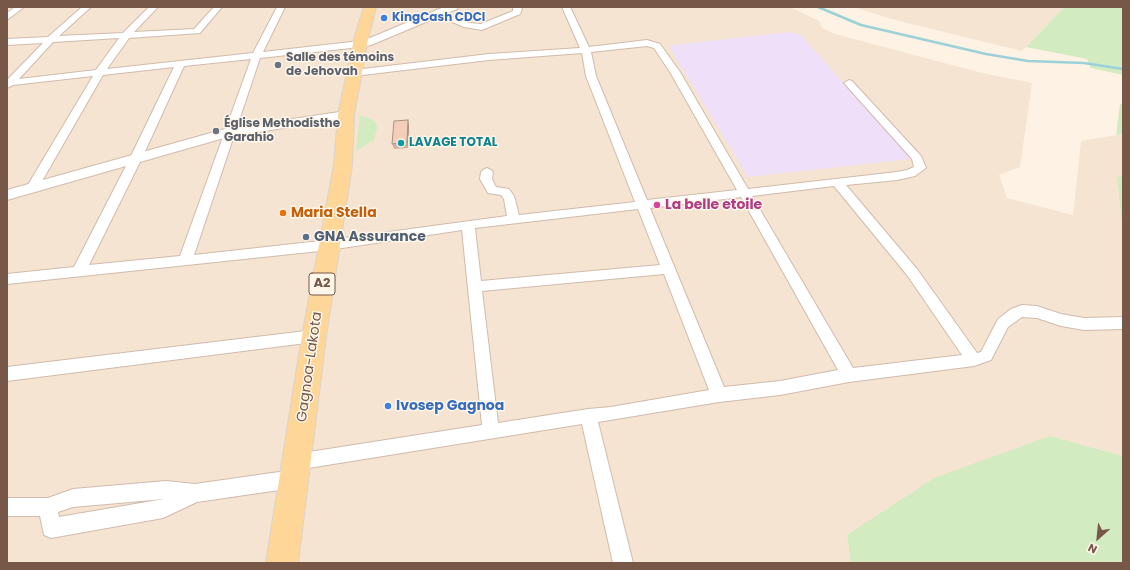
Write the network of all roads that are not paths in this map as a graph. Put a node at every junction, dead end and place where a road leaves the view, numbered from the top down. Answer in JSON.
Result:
{"nodes":[{"id":1,"x":20,"y":7,"type":"edge"},
{"id":2,"x":87,"y":7,"type":"edge"},
{"id":3,"x":154,"y":7,"type":"edge"},
{"id":4,"x":218,"y":7,"type":"edge"},
{"id":5,"x":281,"y":7,"type":"edge"},
{"id":6,"x":370,"y":7,"type":"edge"},
{"id":7,"x":454,"y":7,"type":"edge"},
{"id":8,"x":516,"y":7,"type":"edge"},
{"id":9,"x":566,"y":7,"type":"edge"},
{"id":10,"x":438,"y":14,"type":"junction"},
{"id":11,"x":7,"y":17,"type":"edge"},
{"id":12,"x":126,"y":35,"type":"junction"},
{"id":13,"x":50,"y":40,"type":"junction"},
{"id":14,"x":7,"y":42,"type":"edge"},
{"id":15,"x":360,"y":44,"type":"junction"},
{"id":16,"x":586,"y":50,"type":"junction"},
{"id":17,"x":257,"y":54,"type":"junction"},
{"id":18,"x":181,"y":63,"type":"junction"},
{"id":19,"x":100,"y":72,"type":"junction"},
{"id":20,"x":354,"y":73,"type":"junction"},
{"id":21,"x":849,"y":83,"type":"dead end"},
{"id":22,"x":8,"y":84,"type":"edge"},
{"id":23,"x":346,"y":115,"type":"junction"},
{"id":24,"x":230,"y":132,"type":"junction"},
{"id":25,"x":136,"y":158,"type":"junction"},
{"id":26,"x":488,"y":172,"type":"dead end"},
{"id":27,"x":837,"y":182,"type":"junction"},
{"id":28,"x":32,"y":188,"type":"junction"},
{"id":29,"x":743,"y":193,"type":"junction"},
{"id":30,"x":7,"y":195,"type":"edge"},
{"id":31,"x":643,"y":205,"type":"junction"},
{"id":32,"x":514,"y":220,"type":"junction"},
{"id":33,"x":468,"y":225,"type":"junction"},
{"id":34,"x":329,"y":245,"type":"junction"},
{"id":35,"x":185,"y":260,"type":"junction"},
{"id":36,"x":668,"y":269,"type":"junction"},
{"id":37,"x":79,"y":271,"type":"junction"},
{"id":38,"x":7,"y":279,"type":"edge"},
{"id":39,"x":475,"y":287,"type":"junction"},
{"id":40,"x":1123,"y":323,"type":"edge"},
{"id":41,"x":314,"y":336,"type":"junction"},
{"id":42,"x":974,"y":360,"type":"junction"},
{"id":43,"x":7,"y":374,"type":"edge"},
{"id":44,"x":849,"y":375,"type":"junction"},
{"id":45,"x":719,"y":395,"type":"junction"},
{"id":46,"x":588,"y":416,"type":"junction"},
{"id":47,"x":491,"y":432,"type":"junction"},
{"id":48,"x":295,"y":470,"type":"junction"},
{"id":49,"x":194,"y":493,"type":"junction"},
{"id":50,"x":7,"y":507,"type":"edge"},
{"id":51,"x":48,"y":507,"type":"junction"},
{"id":52,"x":282,"y":563,"type":"edge"},
{"id":53,"x":623,"y":563,"type":"edge"}],
"edges":[{"from":1,"to":11,"type":"street"},
{"from":2,"to":13,"type":"street"},
{"from":3,"to":12,"type":"street"},
{"from":4,"to":12,"type":"street"},
{"from":5,"to":17,"type":"street"},
{"from":6,"to":15,"type":"main road","name":"Gagnoa-Lakota","number":"A2"},
{"from":7,"to":10,"type":"street"},
{"from":8,"to":10,"type":"street"},
{"from":9,"to":16,"type":"street"},
{"from":10,"to":15,"type":"street"},
{"from":12,"to":13,"type":"street"},
{"from":12,"to":19,"type":"street"},
{"from":13,"to":14,"type":"street"},
{"from":13,"to":22,"type":"street"},
{"from":15,"to":17,"type":"street"},
{"from":15,"to":20,"type":"main road","name":"Gagnoa-Lakota","number":"A2"},
{"from":16,"to":20,"type":"street"},
{"from":16,"to":29,"type":"street"},
{"from":16,"to":31,"type":"street"},
{"from":17,"to":18,"type":"street"},
{"from":17,"to":24,"type":"street"},
{"from":18,"to":19,"type":"street"},
{"from":18,"to":25,"type":"street"},
{"from":19,"to":22,"type":"street"},
{"from":19,"to":28,"type":"street"},
{"from":20,"to":23,"type":"main road","name":"Gagnoa-Lakota","number":"A2"},
{"from":21,"to":27,"type":"street"},
{"from":23,"to":24,"type":"street"},
{"from":23,"to":34,"type":"main road","name":"Gagnoa-Lakota","number":"A2"},
{"from":24,"to":25,"type":"street"},
{"from":24,"to":35,"type":"street"},
{"from":25,"to":28,"type":"street"},
{"from":25,"to":37,"type":"street"},
{"from":26,"to":32,"type":"street"},
{"from":27,"to":29,"type":"street"},
{"from":27,"to":42,"type":"street"},
{"from":28,"to":30,"type":"street"},
{"from":29,"to":31,"type":"street"},
{"from":29,"to":44,"type":"street"},
{"from":31,"to":32,"type":"street"},
{"from":31,"to":36,"type":"street"},
{"from":32,"to":33,"type":"street"},
{"from":33,"to":34,"type":"street"},
{"from":33,"to":39,"type":"street"},
{"from":34,"to":35,"type":"street"},
{"from":34,"to":41,"type":"main road","name":"Gagnoa-Lakota","number":"A2"},
{"from":35,"to":37,"type":"street"},
{"from":36,"to":39,"type":"street"},
{"from":36,"to":45,"type":"street"},
{"from":37,"to":38,"type":"street"},
{"from":39,"to":47,"type":"street"},
{"from":40,"to":42,"type":"street"},
{"from":41,"to":43,"type":"street"},
{"from":41,"to":48,"type":"main road","name":"Gagnoa-Lakota","number":"A2"},
{"from":42,"to":44,"type":"street"},
{"from":44,"to":45,"type":"street"},
{"from":45,"to":46,"type":"street"},
{"from":46,"to":47,"type":"street"},
{"from":46,"to":53,"type":"street"},
{"from":47,"to":48,"type":"street"},
{"from":48,"to":49,"type":"street"},
{"from":48,"to":52,"type":"main road","name":"Gagnoa-Lakota","number":"A2"},
{"from":49,"to":51,"type":"street"},
{"from":49,"to":51,"type":"street"},
{"from":50,"to":51,"type":"street"}]}
